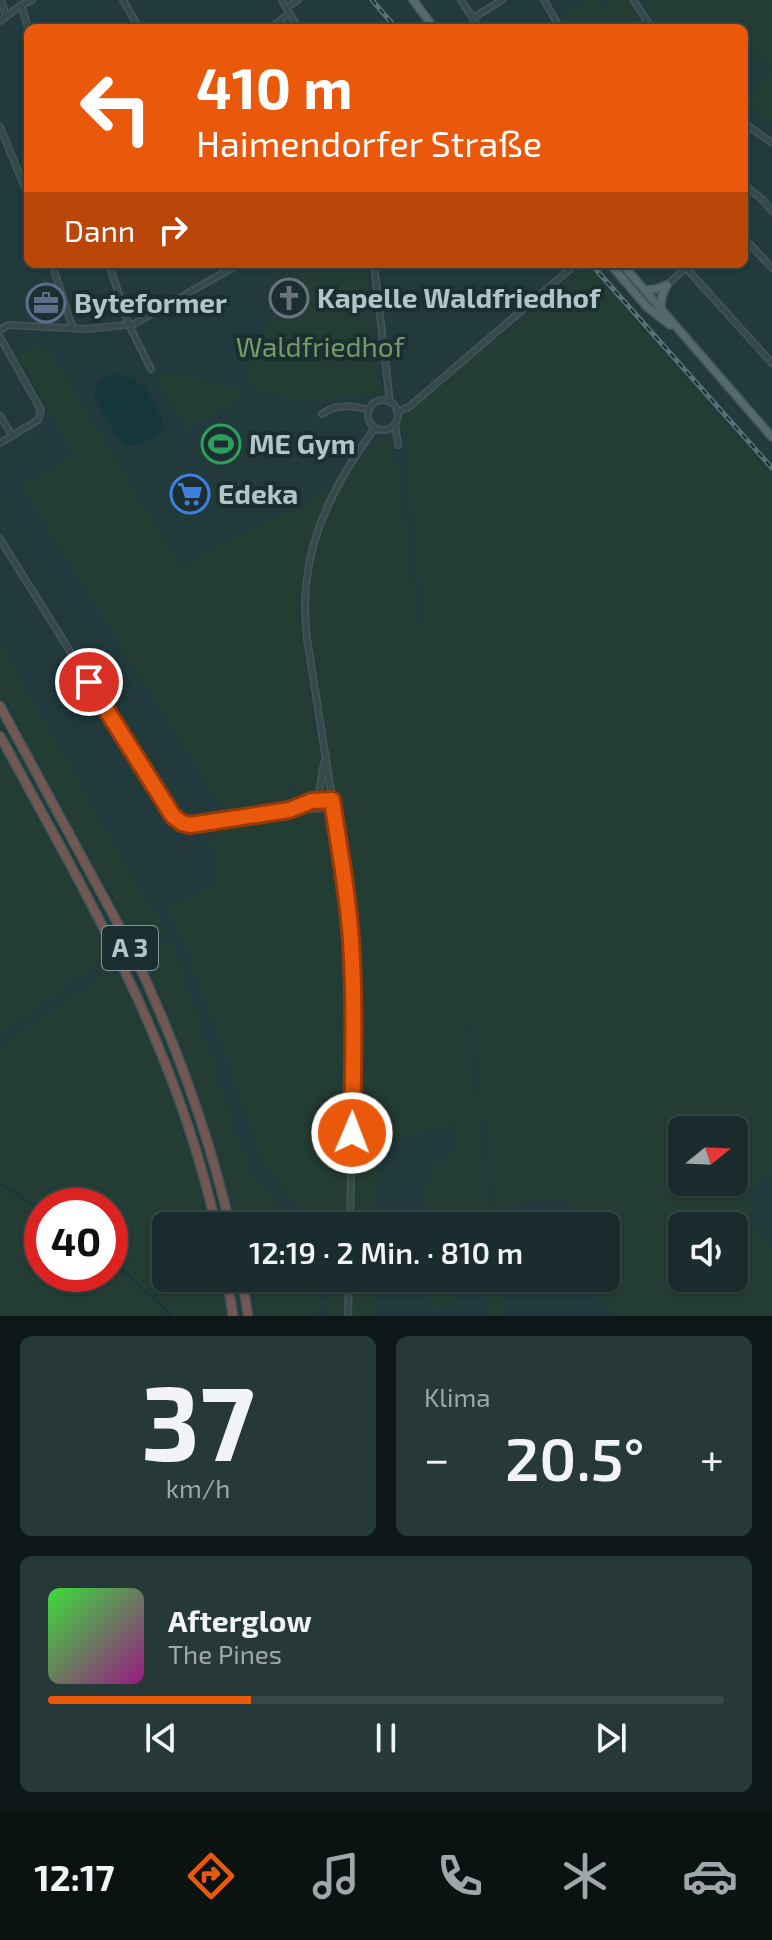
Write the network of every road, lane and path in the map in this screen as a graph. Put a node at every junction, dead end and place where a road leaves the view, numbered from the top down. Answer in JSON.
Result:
{"nodes":[{"id":1,"x":1,"y":0,"type":"edge"},
{"id":2,"x":32,"y":0,"type":"edge"},
{"id":3,"x":123,"y":0,"type":"edge"},
{"id":4,"x":282,"y":0,"type":"edge"},
{"id":5,"x":298,"y":0,"type":"edge"},
{"id":6,"x":413,"y":0,"type":"edge"},
{"id":7,"x":461,"y":0,"type":"edge"},
{"id":8,"x":502,"y":0,"type":"edge"},
{"id":9,"x":544,"y":0,"type":"edge"},
{"id":10,"x":633,"y":0,"type":"edge"},
{"id":11,"x":21,"y":5,"type":"junction"},
{"id":12,"x":288,"y":10,"type":"junction"},
{"id":13,"x":3,"y":18,"type":"edge"},
{"id":14,"x":473,"y":18,"type":"junction"},
{"id":15,"x":647,"y":21,"type":"junction"},
{"id":16,"x":27,"y":24,"type":"edge"},
{"id":17,"x":137,"y":24,"type":"edge"},
{"id":18,"x":275,"y":24,"type":"edge"},
{"id":19,"x":296,"y":24,"type":"edge"},
{"id":20,"x":431,"y":24,"type":"edge"},
{"id":21,"x":477,"y":24,"type":"edge"},
{"id":22,"x":558,"y":24,"type":"edge"},
{"id":23,"x":644,"y":24,"type":"edge"},
{"id":24,"x":649,"y":24,"type":"edge"},
{"id":25,"x":748,"y":126,"type":"edge"},
{"id":26,"x":0,"y":127,"type":"edge"},
{"id":27,"x":772,"y":143,"type":"edge"},
{"id":28,"x":24,"y":185,"type":"edge"},
{"id":29,"x":748,"y":188,"type":"edge"},
{"id":30,"x":772,"y":211,"type":"edge"},
{"id":31,"x":748,"y":242,"type":"edge"},
{"id":32,"x":53,"y":268,"type":"edge"},
{"id":33,"x":110,"y":268,"type":"edge"},
{"id":34,"x":232,"y":268,"type":"edge"},
{"id":35,"x":374,"y":268,"type":"edge"},
{"id":36,"x":571,"y":268,"type":"edge"},
{"id":37,"x":613,"y":268,"type":"edge"},
{"id":38,"x":626,"y":268,"type":"edge"},
{"id":39,"x":685,"y":268,"type":"edge"},
{"id":40,"x":691,"y":268,"type":"edge"},
{"id":41,"x":772,"y":268,"type":"edge"},
{"id":42,"x":667,"y":285,"type":"junction"},
{"id":43,"x":645,"y":290,"type":"junction"},
{"id":44,"x":661,"y":309,"type":"junction"},
{"id":45,"x":129,"y":325,"type":"junction"},
{"id":46,"x":73,"y":329,"type":"junction"},
{"id":47,"x":0,"y":330,"type":"edge"},
{"id":48,"x":0,"y":337,"type":"edge"},
{"id":49,"x":685,"y":337,"type":"junction"},
{"id":50,"x":772,"y":363,"type":"edge"},
{"id":51,"x":151,"y":369,"type":"dead end"},
{"id":52,"x":388,"y":385,"type":"junction"},
{"id":53,"x":380,"y":401,"type":"junction"},
{"id":54,"x":390,"y":402,"type":"junction"},
{"id":55,"x":369,"y":410,"type":"junction"},
{"id":56,"x":397,"y":412,"type":"junction"},
{"id":57,"x":322,"y":414,"type":"dead end"},
{"id":58,"x":0,"y":416,"type":"edge"},
{"id":59,"x":395,"y":424,"type":"junction"},
{"id":60,"x":375,"y":428,"type":"junction"},
{"id":61,"x":384,"y":430,"type":"junction"},
{"id":62,"x":12,"y":435,"type":"junction"},
{"id":63,"x":772,"y":437,"type":"edge"},
{"id":64,"x":0,"y":443,"type":"edge"},
{"id":65,"x":0,"y":539,"type":"edge"},
{"id":66,"x":0,"y":706,"type":"edge"},
{"id":67,"x":0,"y":736,"type":"edge"},
{"id":68,"x":325,"y":755,"type":"junction"},
{"id":69,"x":332,"y":800,"type":"junction"},
{"id":70,"x":312,"y":801,"type":"junction"},
{"id":71,"x":333,"y":808,"type":"junction"},
{"id":72,"x":289,"y":810,"type":"junction"},
{"id":73,"x":212,"y":1212,"type":"edge"},
{"id":74,"x":226,"y":1212,"type":"edge"},
{"id":75,"x":350,"y":1212,"type":"edge"},
{"id":76,"x":229,"y":1292,"type":"edge"},
{"id":77,"x":244,"y":1292,"type":"edge"},
{"id":78,"x":349,"y":1292,"type":"edge"},
{"id":79,"x":233,"y":1316,"type":"edge"},
{"id":80,"x":248,"y":1316,"type":"edge"},
{"id":81,"x":348,"y":1316,"type":"edge"}],
"edges":[{"from":1,"to":13,"type":"street"},
{"from":2,"to":11,"type":"street"},
{"from":3,"to":17,"type":"street"},
{"from":4,"to":12,"type":"street"},
{"from":5,"to":12,"type":"street"},
{"from":6,"to":20,"type":"main road"},
{"from":7,"to":14,"type":"street"},
{"from":8,"to":14,"type":"street"},
{"from":9,"to":22,"type":"street"},
{"from":10,"to":15,"type":"street"},
{"from":11,"to":13,"type":"street"},
{"from":11,"to":16,"type":"street"},
{"from":12,"to":18,"type":"street"},
{"from":12,"to":19,"type":"street"},
{"from":14,"to":21,"type":"street"},
{"from":15,"to":23,"type":"street"},
{"from":15,"to":24,"type":"street"},
{"from":25,"to":27,"type":"street"},
{"from":26,"to":28,"type":"street"},
{"from":29,"to":30,"type":"street"},
{"from":31,"to":41,"type":"street"},
{"from":32,"to":46,"type":"street"},
{"from":33,"to":45,"type":"street"},
{"from":34,"to":45,"type":"street"},
{"from":35,"to":52,"type":"street"},
{"from":36,"to":56,"type":"street"},
{"from":37,"to":49,"type":"main road"},
{"from":38,"to":43,"type":"main road"},
{"from":39,"to":42,"type":"street"},
{"from":40,"to":50,"type":"street"},
{"from":42,"to":43,"type":"main road"},
{"from":42,"to":44,"type":"main road"},
{"from":43,"to":44,"type":"main road"},
{"from":44,"to":49,"type":"main road"},
{"from":45,"to":46,"type":"street"},
{"from":45,"to":51,"type":"street"},
{"from":46,"to":47,"type":"street"},
{"from":48,"to":62,"type":"street"},
{"from":49,"to":63,"type":"main road"},
{"from":52,"to":53,"type":"street"},
{"from":52,"to":54,"type":"street"},
{"from":53,"to":54,"type":"street"},
{"from":53,"to":55,"type":"street"},
{"from":54,"to":56,"type":"street"},
{"from":55,"to":57,"type":"street"},
{"from":55,"to":60,"type":"street"},
{"from":56,"to":59,"type":"street"},
{"from":58,"to":62,"type":"street"},
{"from":59,"to":61,"type":"street"},
{"from":59,"to":61,"type":"street"},
{"from":60,"to":61,"type":"street"},
{"from":60,"to":68,"type":"street"},
{"from":62,"to":64,"type":"street"},
{"from":65,"to":72,"type":"street"},
{"from":66,"to":74,"type":"highway","number":"A 3"},
{"from":67,"to":73,"type":"highway","number":"A 3"},
{"from":68,"to":69,"type":"street"},
{"from":68,"to":70,"type":"street"},
{"from":69,"to":70,"type":"street"},
{"from":69,"to":71,"type":"street"},
{"from":70,"to":72,"type":"street"},
{"from":71,"to":72,"type":"street"},
{"from":71,"to":75,"type":"street"},
{"from":76,"to":79,"type":"highway"},
{"from":77,"to":80,"type":"highway"},
{"from":78,"to":81,"type":"street"}]}
